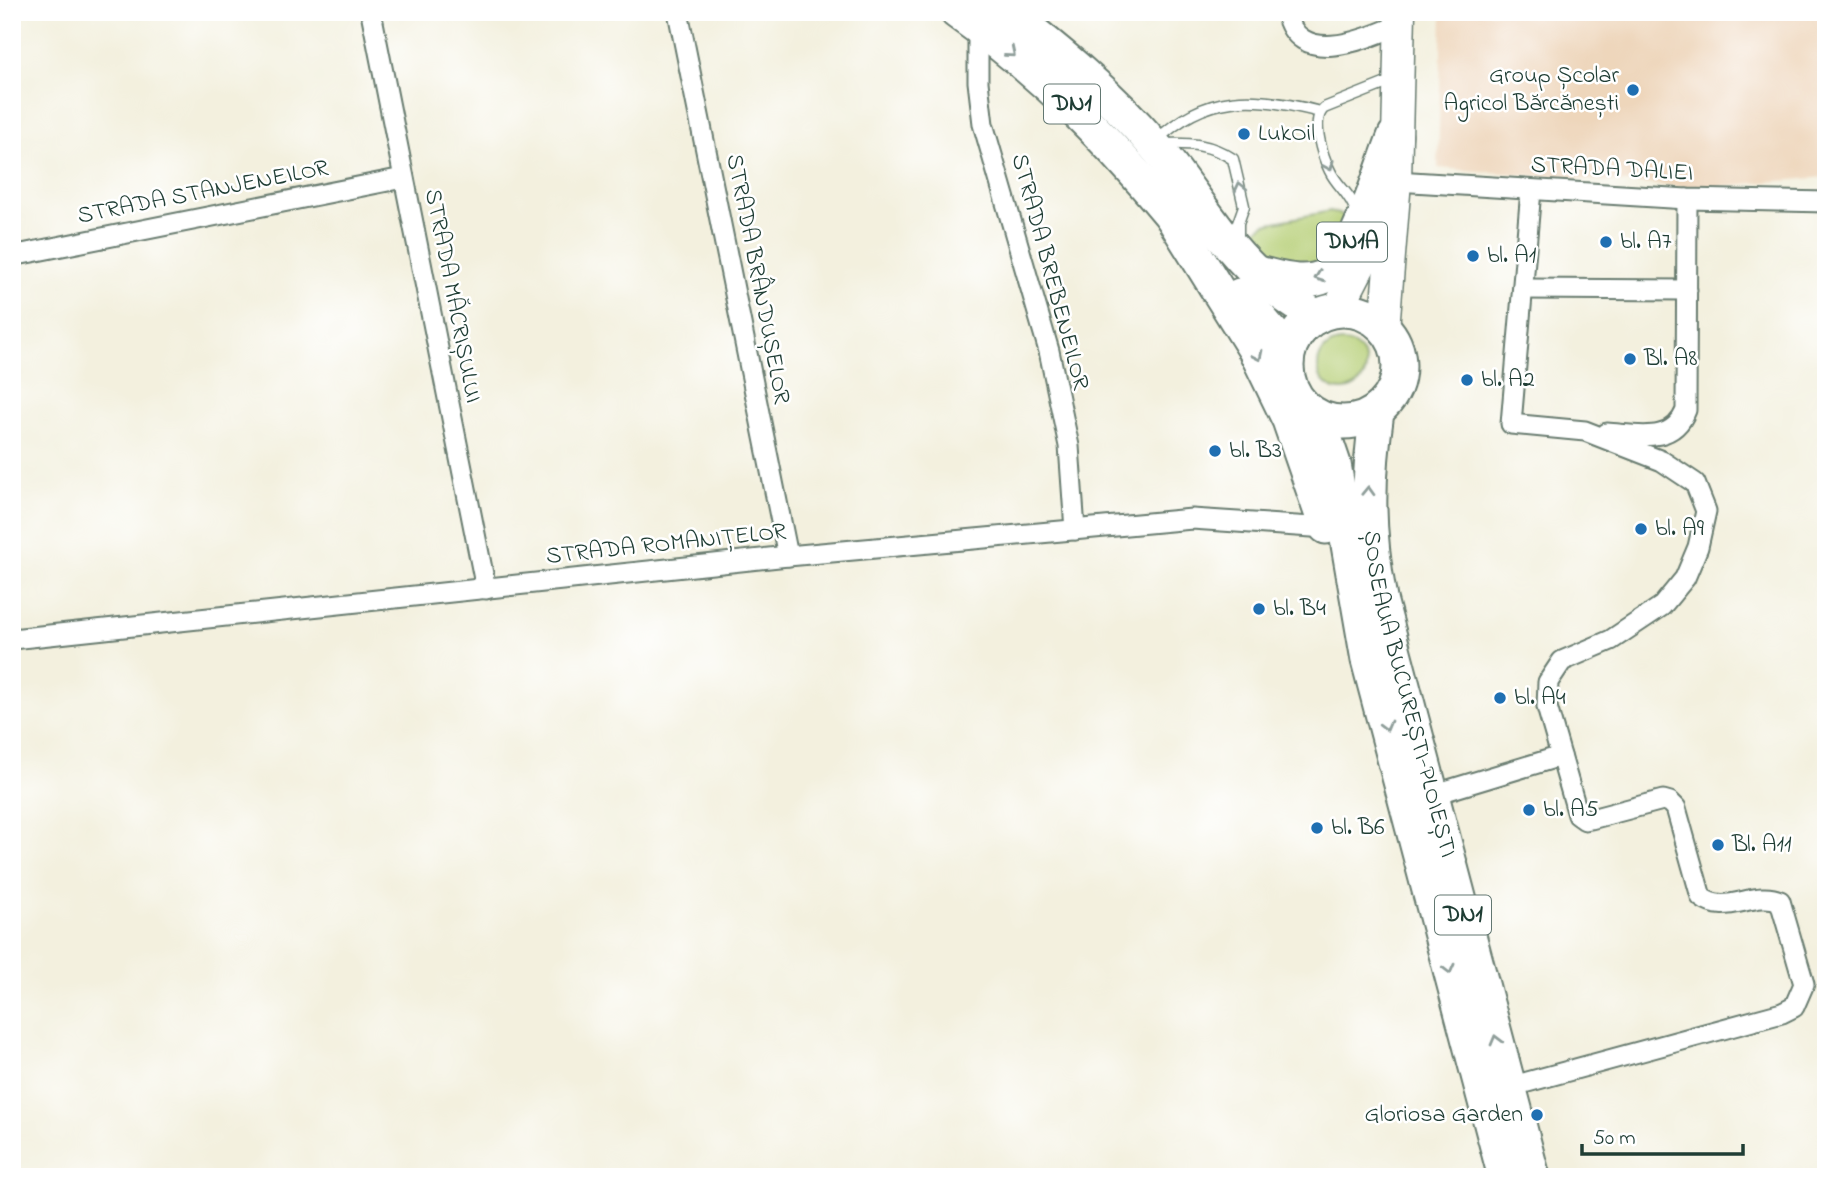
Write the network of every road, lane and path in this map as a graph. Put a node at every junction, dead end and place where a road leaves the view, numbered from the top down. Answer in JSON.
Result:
{"nodes":[{"id":1,"x":371,"y":12,"type":"edge"},
{"id":2,"x":678,"y":12,"type":"edge"},
{"id":3,"x":1007,"y":12,"type":"edge"},
{"id":4,"x":1286,"y":12,"type":"edge"},
{"id":5,"x":1400,"y":18,"type":"edge"},
{"id":6,"x":967,"y":20,"type":"edge"},
{"id":7,"x":1397,"y":78,"type":"junction"},
{"id":8,"x":1320,"y":112,"type":"junction"},
{"id":9,"x":1395,"y":135,"type":"junction"},
{"id":10,"x":1153,"y":144,"type":"junction"},
{"id":11,"x":403,"y":177,"type":"junction"},
{"id":12,"x":1396,"y":181,"type":"junction"},
{"id":13,"x":1531,"y":190,"type":"junction"},
{"id":14,"x":1687,"y":200,"type":"junction"},
{"id":15,"x":1826,"y":202,"type":"edge"},
{"id":16,"x":1171,"y":215,"type":"junction"},
{"id":17,"x":1359,"y":223,"type":"junction"},
{"id":18,"x":12,"y":256,"type":"edge"},
{"id":19,"x":1247,"y":263,"type":"junction"},
{"id":20,"x":1522,"y":289,"type":"junction"},
{"id":21,"x":1687,"y":290,"type":"junction"},
{"id":22,"x":1326,"y":314,"type":"junction"},
{"id":23,"x":1384,"y":329,"type":"junction"},
{"id":24,"x":1288,"y":351,"type":"junction"},
{"id":25,"x":1377,"y":412,"type":"junction"},
{"id":26,"x":1318,"y":417,"type":"junction"},
{"id":27,"x":1585,"y":431,"type":"junction"},
{"id":28,"x":1327,"y":528,"type":"junction"},
{"id":29,"x":1075,"y":530,"type":"junction"},
{"id":30,"x":788,"y":556,"type":"junction"},
{"id":31,"x":486,"y":589,"type":"junction"},
{"id":32,"x":12,"y":639,"type":"edge"},
{"id":33,"x":1368,"y":660,"type":"junction"},
{"id":34,"x":1561,"y":756,"type":"junction"},
{"id":35,"x":1433,"y":795,"type":"junction"},
{"id":36,"x":1509,"y":1087,"type":"junction"},
{"id":37,"x":1504,"y":1177,"type":"edge"},
{"id":38,"x":1532,"y":1177,"type":"edge"}],
"edges":[{"from":1,"to":11,"type":"street","name":"STRADA MĂCRIȘULUI"},
{"from":2,"to":30,"type":"street","name":"STRADA BRÂNDUȘELOR"},
{"from":3,"to":10,"type":"highway","number":"DN1"},
{"from":4,"to":5,"type":"street"},
{"from":5,"to":7,"type":"main road","number":"DN1A"},
{"from":6,"to":16,"type":"highway","number":"DN1","one_way":true},
{"from":6,"to":29,"type":"street","name":"STRADA BREBENEILOR"},
{"from":7,"to":8,"type":"lane"},
{"from":7,"to":9,"type":"main road","number":"DN1A"},
{"from":8,"to":10,"type":"lane"},
{"from":8,"to":17,"type":"lane","one_way":true},
{"from":9,"to":12,"type":"main road","number":"DN1A"},
{"from":9,"to":17,"type":"highway","number":"DN1A"},
{"from":9,"to":22,"type":"main road","number":"DN1A"},
{"from":10,"to":19,"type":"highway","number":"DN1"},
{"from":19,"to":10,"type":"lane","one_way":true},
{"from":11,"to":18,"type":"street","name":"STRADA STANJENEILOR"},
{"from":11,"to":31,"type":"street","name":"STRADA MĂCRIȘULUI"},
{"from":12,"to":13,"type":"street","name":"STRADA DALIEI"},
{"from":12,"to":23,"type":"main road","number":"DN1A"},
{"from":13,"to":14,"type":"street","name":"STRADA DALIEI"},
{"from":13,"to":20,"type":"street"},
{"from":14,"to":15,"type":"street","name":"STRADA DALIEI"},
{"from":14,"to":21,"type":"street"},
{"from":16,"to":24,"type":"highway","number":"DN1"},
{"from":16,"to":28,"type":"highway","number":"DN1","one_way":true},
{"from":17,"to":19,"type":"highway","number":"DN1A","one_way":true},
{"from":19,"to":22,"type":"highway","number":"DN1"},
{"from":20,"to":21,"type":"street"},
{"from":20,"to":27,"type":"street"},
{"from":21,"to":27,"type":"street"},
{"from":22,"to":23,"type":"highway","number":"DN1"},
{"from":22,"to":24,"type":"highway"},
{"from":23,"to":25,"type":"highway","number":"DN1"},
{"from":24,"to":26,"type":"highway","number":"DN1"},
{"from":25,"to":26,"type":"highway"},
{"from":35,"to":25,"type":"highway","name":"ȘOSEAUA BUCUREȘTI-PLOIEȘTI","number":"DN1","one_way":true},
{"from":26,"to":33,"type":"highway","name":"ȘOSEAUA BUCUREȘTI-PLOIEȘTI","number":"DN1"},
{"from":27,"to":34,"type":"street"},
{"from":28,"to":29,"type":"street","name":"STRADA ROMANIȚELOR"},
{"from":28,"to":33,"type":"highway","number":"DN1"},
{"from":29,"to":30,"type":"street","name":"STRADA ROMANIȚELOR"},
{"from":30,"to":31,"type":"street","name":"STRADA ROMANIȚELOR"},
{"from":31,"to":32,"type":"street","name":"STRADA ROMANIȚELOR"},
{"from":33,"to":37,"type":"highway","name":"ȘOSEAUA BUCUREȘTI-PLOIEȘTI","number":"DN1","one_way":true},
{"from":34,"to":35,"type":"street"},
{"from":34,"to":36,"type":"street"},
{"from":36,"to":35,"type":"highway","name":"ȘOSEAUA BUCUREȘTI-PLOIEȘTI","number":"DN1","one_way":true},
{"from":36,"to":38,"type":"highway","name":"ȘOSEAUA BUCUREȘTI-PLOIEȘTI","number":"DN1"}]}
